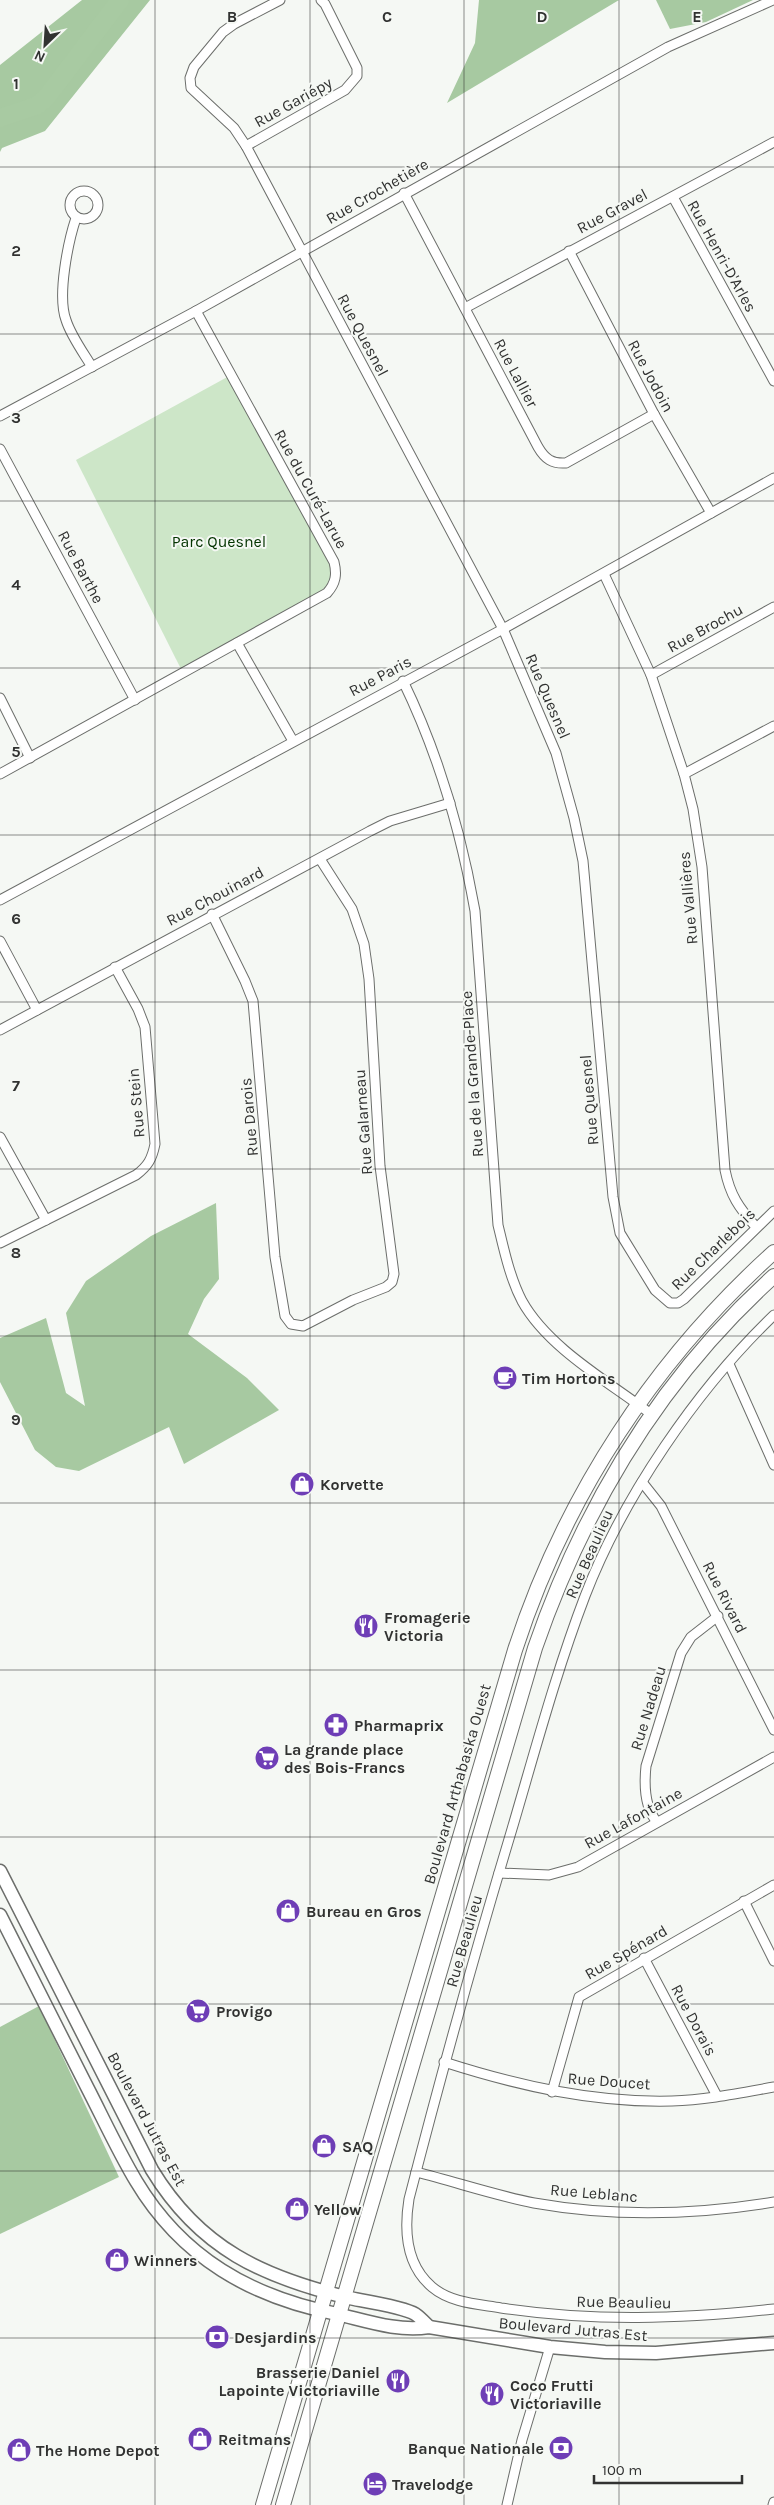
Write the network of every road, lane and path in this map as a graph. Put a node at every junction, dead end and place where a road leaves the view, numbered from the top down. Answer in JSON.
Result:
{"nodes":[{"id":1,"x":280,"y":0,"type":"edge"},
{"id":2,"x":321,"y":0,"type":"edge"},
{"id":3,"x":773,"y":0,"type":"edge"},
{"id":4,"x":774,"y":142,"type":"edge"},
{"id":5,"x":246,"y":146,"type":"junction"},
{"id":6,"x":404,"y":193,"type":"junction"},
{"id":7,"x":673,"y":197,"type":"junction"},
{"id":8,"x":76,"y":218,"type":"dead end"},
{"id":9,"x":569,"y":251,"type":"junction"},
{"id":10,"x":301,"y":252,"type":"junction"},
{"id":11,"x":465,"y":308,"type":"junction"},
{"id":12,"x":196,"y":311,"type":"junction"},
{"id":13,"x":92,"y":367,"type":"junction"},
{"id":14,"x":774,"y":381,"type":"edge"},
{"id":15,"x":654,"y":414,"type":"junction"},
{"id":16,"x":0,"y":416,"type":"edge"},
{"id":17,"x":0,"y":449,"type":"edge"},
{"id":18,"x":774,"y":478,"type":"edge"},
{"id":19,"x":711,"y":513,"type":"junction"},
{"id":20,"x":604,"y":574,"type":"junction"},
{"id":21,"x":774,"y":607,"type":"edge"},
{"id":22,"x":503,"y":629,"type":"junction"},
{"id":23,"x":237,"y":643,"type":"junction"},
{"id":24,"x":651,"y":675,"type":"junction"},
{"id":25,"x":403,"y":681,"type":"junction"},
{"id":26,"x":0,"y":698,"type":"edge"},
{"id":27,"x":135,"y":700,"type":"junction"},
{"id":28,"x":774,"y":726,"type":"edge"},
{"id":29,"x":293,"y":741,"type":"junction"},
{"id":30,"x":30,"y":758,"type":"junction"},
{"id":31,"x":0,"y":774,"type":"edge"},
{"id":32,"x":684,"y":774,"type":"junction"},
{"id":33,"x":450,"y":803,"type":"junction"},
{"id":34,"x":320,"y":859,"type":"junction"},
{"id":35,"x":0,"y":900,"type":"edge"},
{"id":36,"x":212,"y":914,"type":"junction"},
{"id":37,"x":0,"y":942,"type":"edge"},
{"id":38,"x":115,"y":967,"type":"junction"},
{"id":39,"x":37,"y":1010,"type":"junction"},
{"id":40,"x":0,"y":1030,"type":"edge"},
{"id":41,"x":0,"y":1137,"type":"edge"},
{"id":42,"x":774,"y":1211,"type":"edge"},
{"id":43,"x":46,"y":1220,"type":"junction"},
{"id":44,"x":756,"y":1227,"type":"junction"},
{"id":45,"x":0,"y":1243,"type":"edge"},
{"id":46,"x":774,"y":1252,"type":"edge"},
{"id":47,"x":774,"y":1276,"type":"edge"},
{"id":48,"x":670,"y":1303,"type":"joint"},
{"id":49,"x":774,"y":1315,"type":"edge"},
{"id":50,"x":291,"y":1324,"type":"joint"},
{"id":51,"x":729,"y":1364,"type":"junction"},
{"id":52,"x":638,"y":1404,"type":"junction"},
{"id":53,"x":651,"y":1414,"type":"junction"},
{"id":54,"x":774,"y":1466,"type":"edge"},
{"id":55,"x":642,"y":1482,"type":"junction"},
{"id":56,"x":718,"y":1616,"type":"junction"},
{"id":57,"x":774,"y":1730,"type":"edge"},
{"id":58,"x":774,"y":1757,"type":"edge"},
{"id":59,"x":657,"y":1822,"type":"junction"},
{"id":60,"x":0,"y":1872,"type":"edge"},
{"id":61,"x":499,"y":1873,"type":"junction"},
{"id":62,"x":774,"y":1885,"type":"edge"},
{"id":63,"x":744,"y":1902,"type":"junction"},
{"id":64,"x":0,"y":1915,"type":"edge"},
{"id":65,"x":644,"y":1958,"type":"junction"},
{"id":66,"x":774,"y":1961,"type":"edge"},
{"id":67,"x":444,"y":2062,"type":"junction"},
{"id":68,"x":774,"y":2087,"type":"edge"},
{"id":69,"x":552,"y":2092,"type":"junction"},
{"id":70,"x":717,"y":2096,"type":"junction"},
{"id":71,"x":416,"y":2172,"type":"junction"},
{"id":72,"x":774,"y":2202,"type":"edge"},
{"id":73,"x":326,"y":2292,"type":"junction"},
{"id":74,"x":344,"y":2297,"type":"junction"},
{"id":75,"x":774,"y":2309,"type":"edge"},
{"id":76,"x":320,"y":2311,"type":"junction"},
{"id":77,"x":339,"y":2315,"type":"junction"},
{"id":78,"x":429,"y":2327,"type":"junction"},
{"id":79,"x":774,"y":2343,"type":"edge"},
{"id":80,"x":550,"y":2347,"type":"junction"},
{"id":81,"x":263,"y":2505,"type":"edge"},
{"id":82,"x":283,"y":2505,"type":"edge"},
{"id":83,"x":507,"y":2505,"type":"edge"}],
"edges":[{"from":1,"to":5,"type":"street","name":"Rue Gariépy"},
{"from":2,"to":5,"type":"street","name":"Rue Gariépy"},
{"from":3,"to":6,"type":"street","name":"Rue Crochetière"},
{"from":4,"to":7,"type":"street","name":"Rue Gravel"},
{"from":5,"to":10,"type":"street","name":"Rue Quesnel"},
{"from":6,"to":10,"type":"street","name":"Rue Crochetière"},
{"from":6,"to":11,"type":"street","name":"Rue Lallier"},
{"from":7,"to":9,"type":"street","name":"Rue Gravel"},
{"from":7,"to":14,"type":"street","name":"Rue Henri-D'Arles"},
{"from":8,"to":13,"type":"street"},
{"from":9,"to":11,"type":"street","name":"Rue Gravel"},
{"from":9,"to":15,"type":"street","name":"Rue Jodoin"},
{"from":10,"to":12,"type":"street","name":"Rue Crochetière"},
{"from":10,"to":22,"type":"street","name":"Rue Quesnel"},
{"from":11,"to":15,"type":"street","name":"Rue Lallier"},
{"from":12,"to":13,"type":"street","name":"Rue Crochetière"},
{"from":12,"to":23,"type":"street","name":"Rue du Curé-Larue"},
{"from":13,"to":16,"type":"street","name":"Rue Crochetière"},
{"from":15,"to":19,"type":"street","name":"Rue Jodoin"},
{"from":17,"to":27,"type":"street","name":"Rue Barthe"},
{"from":18,"to":19,"type":"street","name":"Rue Paris"},
{"from":19,"to":20,"type":"street","name":"Rue Paris"},
{"from":20,"to":22,"type":"street","name":"Rue Paris"},
{"from":20,"to":24,"type":"street","name":"Rue Vallières"},
{"from":21,"to":24,"type":"street","name":"Rue Brochu"},
{"from":22,"to":25,"type":"street","name":"Rue Paris"},
{"from":22,"to":48,"type":"street","name":"Rue Quesnel"},
{"from":23,"to":27,"type":"street","name":"Rue du Curé-Larue"},
{"from":23,"to":29,"type":"street"},
{"from":24,"to":32,"type":"street","name":"Rue Vallières"},
{"from":25,"to":29,"type":"street","name":"Rue Paris"},
{"from":25,"to":33,"type":"street","name":"Rue de la Grande-Place"},
{"from":26,"to":30,"type":"street"},
{"from":27,"to":30,"type":"street","name":"Rue du Curé-Larue"},
{"from":28,"to":32,"type":"street"},
{"from":29,"to":35,"type":"street","name":"Rue Paris"},
{"from":30,"to":31,"type":"street","name":"Rue du Curé-Larue"},
{"from":32,"to":44,"type":"street","name":"Rue Vallières"},
{"from":33,"to":34,"type":"street","name":"Rue Chouinard"},
{"from":33,"to":52,"type":"street","name":"Rue de la Grande-Place"},
{"from":34,"to":36,"type":"street","name":"Rue Chouinard"},
{"from":34,"to":50,"type":"street","name":"Rue Galarneau"},
{"from":36,"to":38,"type":"street","name":"Rue Chouinard"},
{"from":36,"to":50,"type":"street","name":"Rue Darois"},
{"from":37,"to":39,"type":"street"},
{"from":38,"to":39,"type":"street","name":"Rue Chouinard"},
{"from":38,"to":43,"type":"street","name":"Rue Stein"},
{"from":39,"to":40,"type":"street","name":"Rue Chouinard"},
{"from":41,"to":43,"type":"street"},
{"from":42,"to":44,"type":"street","name":"Rue Charlebois"},
{"from":43,"to":45,"type":"street","name":"Rue Stein"},
{"from":44,"to":48,"type":"street","name":"Rue Charlebois"},
{"from":46,"to":52,"type":"main road","name":"Boulevard Arthabaska Ouest"},
{"from":47,"to":53,"type":"main road"},
{"from":49,"to":51,"type":"street","name":"Rue Beaulieu"},
{"from":51,"to":54,"type":"street"},
{"from":51,"to":55,"type":"street","name":"Rue Beaulieu"},
{"from":52,"to":53,"type":"street","name":"Rue de la Grande-Place"},
{"from":52,"to":73,"type":"main road","name":"Boulevard Arthabaska Ouest"},
{"from":53,"to":74,"type":"main road"},
{"from":55,"to":56,"type":"street","name":"Rue Rivard"},
{"from":55,"to":61,"type":"street","name":"Rue Beaulieu"},
{"from":56,"to":57,"type":"street","name":"Rue Rivard"},
{"from":56,"to":59,"type":"street","name":"Rue Nadeau"},
{"from":58,"to":59,"type":"street","name":"Rue Lafontaine"},
{"from":59,"to":61,"type":"street","name":"Rue Lafontaine"},
{"from":60,"to":73,"type":"main road","name":"Boulevard Jutras Est"},
{"from":61,"to":67,"type":"street","name":"Rue Beaulieu"},
{"from":62,"to":63,"type":"street","name":"Rue Spénard"},
{"from":63,"to":65,"type":"street","name":"Rue Spénard"},
{"from":63,"to":66,"type":"street"},
{"from":64,"to":76,"type":"main road","name":"Boulevard Jutras Est"},
{"from":65,"to":69,"type":"street","name":"Rue Spénard"},
{"from":65,"to":70,"type":"street","name":"Rue Dorais"},
{"from":67,"to":69,"type":"street","name":"Rue Doucet"},
{"from":67,"to":71,"type":"street","name":"Rue Beaulieu"},
{"from":68,"to":70,"type":"street","name":"Rue Doucet"},
{"from":69,"to":70,"type":"street","name":"Rue Doucet"},
{"from":71,"to":72,"type":"street","name":"Rue Leblanc"},
{"from":71,"to":75,"type":"street","name":"Rue Beaulieu"},
{"from":73,"to":74,"type":"main road","name":"Boulevard Jutras Est"},
{"from":73,"to":76,"type":"main road","name":"Boulevard Arthabaska Ouest"},
{"from":74,"to":77,"type":"main road"},
{"from":74,"to":78,"type":"main road","name":"Boulevard Jutras Est"},
{"from":76,"to":77,"type":"main road","name":"Boulevard Jutras Est"},
{"from":76,"to":81,"type":"main road","name":"Boulevard Arthabaska Ouest"},
{"from":77,"to":78,"type":"main road","name":"Boulevard Jutras Est"},
{"from":77,"to":82,"type":"main road"},
{"from":78,"to":80,"type":"main road","name":"Boulevard Jutras Est"},
{"from":79,"to":80,"type":"main road","name":"Boulevard Jutras Est"},
{"from":80,"to":83,"type":"street"}]}
